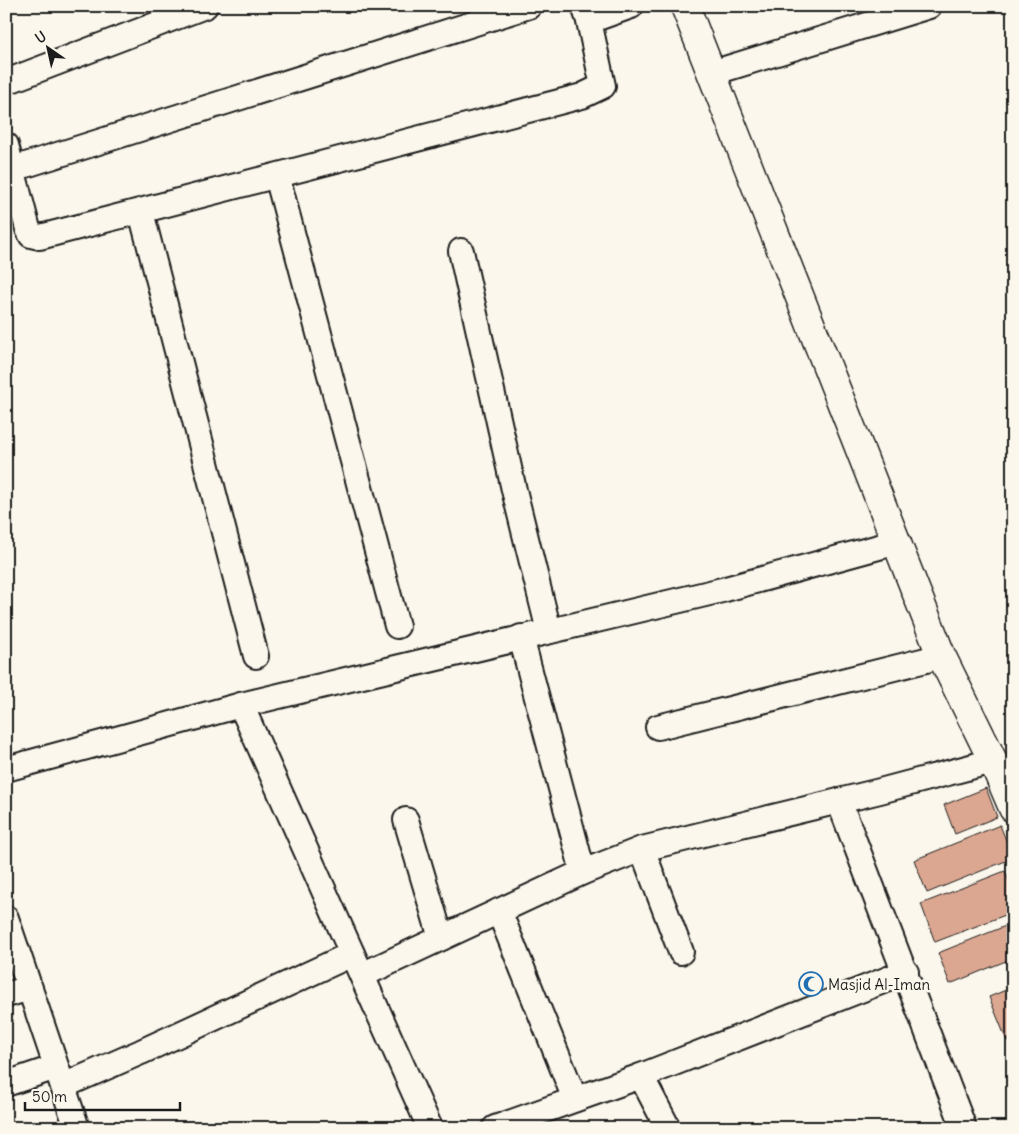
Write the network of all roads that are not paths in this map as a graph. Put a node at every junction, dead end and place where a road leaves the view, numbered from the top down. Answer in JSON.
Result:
{"nodes":[{"id":1,"x":205,"y":6,"type":"edge"},
{"id":2,"x":529,"y":6,"type":"edge"},
{"id":3,"x":631,"y":6,"type":"edge"},
{"id":4,"x":685,"y":6,"type":"edge"},
{"id":5,"x":930,"y":6,"type":"edge"},
{"id":6,"x":586,"y":14,"type":"edge"},
{"id":7,"x":712,"y":73,"type":"junction"},
{"id":8,"x":6,"y":82,"type":"edge"},
{"id":9,"x":6,"y":145,"type":"edge"},
{"id":10,"x":13,"y":169,"type":"junction"},
{"id":11,"x":277,"y":176,"type":"junction"},
{"id":12,"x":141,"y":212,"type":"junction"},
{"id":13,"x":461,"y":250,"type":"dead end"},
{"id":14,"x":897,"y":542,"type":"junction"},
{"id":15,"x":397,"y":626,"type":"dead end"},
{"id":16,"x":549,"y":631,"type":"junction"},
{"id":17,"x":521,"y":637,"type":"junction"},
{"id":18,"x":941,"y":655,"type":"junction"},
{"id":19,"x":256,"y":656,"type":"dead end"},
{"id":20,"x":241,"y":705,"type":"junction"},
{"id":21,"x":658,"y":727,"type":"dead end"},
{"id":22,"x":993,"y":762,"type":"junction"},
{"id":23,"x":6,"y":769,"type":"edge"},
{"id":24,"x":839,"y":801,"type":"junction"},
{"id":25,"x":1012,"y":805,"type":"edge"},
{"id":26,"x":406,"y":820,"type":"dead end"},
{"id":27,"x":642,"y":849,"type":"junction"},
{"id":28,"x":583,"y":872,"type":"junction"},
{"id":29,"x":499,"y":910,"type":"junction"},
{"id":30,"x":6,"y":918,"type":"edge"},
{"id":31,"x":441,"y":938,"type":"junction"},
{"id":32,"x":681,"y":952,"type":"dead end"},
{"id":33,"x":352,"y":954,"type":"junction"},
{"id":34,"x":906,"y":972,"type":"junction"},
{"id":35,"x":362,"y":975,"type":"junction"},
{"id":36,"x":30,"y":988,"type":"junction"},
{"id":37,"x":6,"y":995,"type":"edge"},
{"id":38,"x":641,"y":1076,"type":"junction"},
{"id":39,"x":60,"y":1077,"type":"junction"},
{"id":40,"x":6,"y":1084,"type":"edge"},
{"id":41,"x":575,"y":1099,"type":"junction"},
{"id":42,"x":78,"y":1128,"type":"edge"},
{"id":43,"x":430,"y":1128,"type":"edge"},
{"id":44,"x":495,"y":1128,"type":"edge"},
{"id":45,"x":668,"y":1128,"type":"edge"},
{"id":46,"x":964,"y":1128,"type":"edge"}],
"edges":[{"from":1,"to":8,"type":"street"},
{"from":2,"to":10,"type":"street"},
{"from":3,"to":6,"type":"street"},
{"from":4,"to":7,"type":"street"},
{"from":5,"to":7,"type":"street"},
{"from":6,"to":11,"type":"street"},
{"from":7,"to":14,"type":"street"},
{"from":9,"to":10,"type":"street"},
{"from":10,"to":12,"type":"street"},
{"from":11,"to":12,"type":"street"},
{"from":11,"to":15,"type":"street"},
{"from":12,"to":19,"type":"street"},
{"from":13,"to":16,"type":"street"},
{"from":14,"to":16,"type":"street"},
{"from":14,"to":18,"type":"street"},
{"from":16,"to":17,"type":"street"},
{"from":17,"to":20,"type":"street"},
{"from":17,"to":28,"type":"street"},
{"from":18,"to":21,"type":"street"},
{"from":18,"to":22,"type":"street"},
{"from":20,"to":23,"type":"street"},
{"from":20,"to":33,"type":"street"},
{"from":22,"to":24,"type":"street"},
{"from":22,"to":25,"type":"street"},
{"from":24,"to":27,"type":"street"},
{"from":24,"to":34,"type":"street"},
{"from":26,"to":31,"type":"street"},
{"from":27,"to":28,"type":"street"},
{"from":27,"to":32,"type":"street"},
{"from":28,"to":29,"type":"street"},
{"from":29,"to":31,"type":"street"},
{"from":29,"to":41,"type":"street"},
{"from":30,"to":36,"type":"street"},
{"from":31,"to":35,"type":"street"},
{"from":33,"to":35,"type":"street"},
{"from":33,"to":39,"type":"street"},
{"from":34,"to":38,"type":"street"},
{"from":34,"to":46,"type":"street"},
{"from":35,"to":43,"type":"street"},
{"from":36,"to":37,"type":"street"},
{"from":36,"to":39,"type":"street"},
{"from":38,"to":41,"type":"street"},
{"from":38,"to":45,"type":"street"},
{"from":39,"to":40,"type":"street"},
{"from":39,"to":42,"type":"street"},
{"from":41,"to":44,"type":"street"}]}
